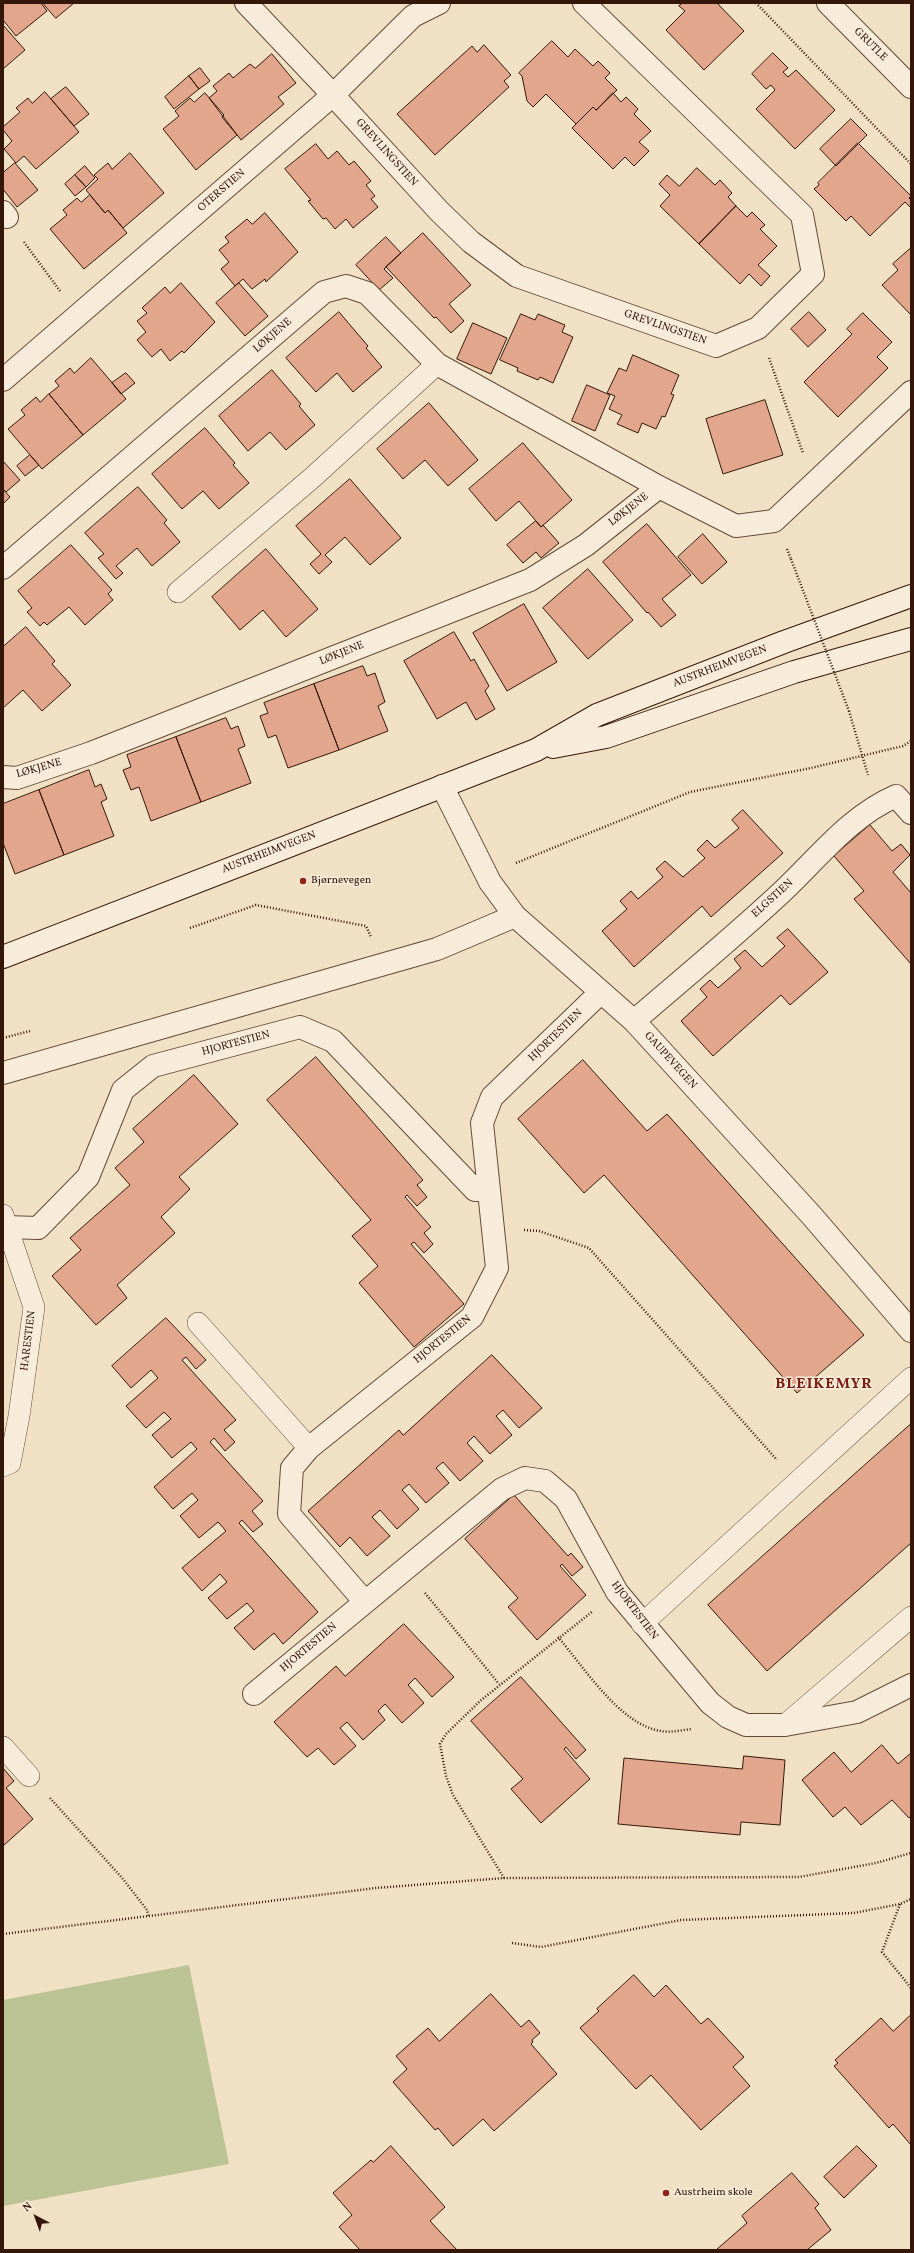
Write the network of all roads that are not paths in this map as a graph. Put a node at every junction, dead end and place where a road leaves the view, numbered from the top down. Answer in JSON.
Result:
{"nodes":[{"id":1,"x":246,"y":3,"type":"edge"},
{"id":2,"x":439,"y":3,"type":"edge"},
{"id":3,"x":584,"y":3,"type":"edge"},
{"id":4,"x":828,"y":3,"type":"edge"},
{"id":5,"x":911,"y":87,"type":"edge"},
{"id":6,"x":333,"y":95,"type":"junction"},
{"id":7,"x":437,"y":364,"type":"junction"},
{"id":8,"x":3,"y":380,"type":"edge"},
{"id":9,"x":911,"y":392,"type":"edge"},
{"id":10,"x":659,"y":487,"type":"junction"},
{"id":11,"x":3,"y":568,"type":"edge"},
{"id":12,"x":178,"y":592,"type":"dead end"},
{"id":13,"x":911,"y":596,"type":"edge"},
{"id":14,"x":911,"y":639,"type":"edge"},
{"id":15,"x":536,"y":750,"type":"junction"},
{"id":16,"x":3,"y":777,"type":"edge"},
{"id":17,"x":442,"y":786,"type":"junction"},
{"id":18,"x":911,"y":813,"type":"edge"},
{"id":19,"x":515,"y":916,"type":"junction"},
{"id":20,"x":3,"y":957,"type":"edge"},
{"id":21,"x":601,"y":992,"type":"junction"},
{"id":22,"x":634,"y":1021,"type":"junction"},
{"id":23,"x":3,"y":1073,"type":"edge"},
{"id":24,"x":488,"y":1190,"type":"junction"},
{"id":25,"x":4,"y":1221,"type":"edge"},
{"id":26,"x":198,"y":1323,"type":"dead end"},
{"id":27,"x":911,"y":1331,"type":"edge"},
{"id":28,"x":911,"y":1378,"type":"edge"},
{"id":29,"x":309,"y":1448,"type":"junction"},
{"id":30,"x":3,"y":1466,"type":"edge"},
{"id":31,"x":365,"y":1602,"type":"junction"},
{"id":32,"x":911,"y":1617,"type":"edge"},
{"id":33,"x":642,"y":1624,"type":"junction"},
{"id":34,"x":911,"y":1685,"type":"edge"},
{"id":35,"x":254,"y":1694,"type":"dead end"},
{"id":36,"x":784,"y":1726,"type":"junction"},
{"id":37,"x":3,"y":1747,"type":"edge"},
{"id":38,"x":29,"y":1776,"type":"road end"}],
"edges":[{"from":1,"to":6,"type":"street","name":"GREVLINGSTIEN"},
{"from":2,"to":6,"type":"street","name":"OTERSTIEN"},
{"from":3,"to":6,"type":"street","name":"GREVLINGSTIEN"},
{"from":4,"to":5,"type":"street","name":"GRUTLE"},
{"from":6,"to":8,"type":"street","name":"OTERSTIEN"},
{"from":7,"to":10,"type":"street","name":"LØKJENE"},
{"from":7,"to":11,"type":"street","name":"LØKJENE"},
{"from":7,"to":12,"type":"lane"},
{"from":9,"to":10,"type":"street","name":"LØKJENE"},
{"from":10,"to":16,"type":"street","name":"LØKJENE"},
{"from":13,"to":15,"type":"street","name":"AUSTRHEIMVEGEN"},
{"from":14,"to":15,"type":"street","name":"AUSTRHEIMVEGEN"},
{"from":15,"to":17,"type":"street","name":"AUSTRHEIMVEGEN"},
{"from":17,"to":19,"type":"street","name":"GAUPEVEGEN"},
{"from":17,"to":20,"type":"street","name":"AUSTRHEIMVEGEN"},
{"from":18,"to":22,"type":"street","name":"ELGSTIEN"},
{"from":19,"to":21,"type":"street","name":"GAUPEVEGEN"},
{"from":19,"to":23,"type":"street"},
{"from":21,"to":22,"type":"street","name":"GAUPEVEGEN"},
{"from":21,"to":24,"type":"street","name":"HJORTESTIEN"},
{"from":22,"to":27,"type":"street","name":"GAUPEVEGEN"},
{"from":24,"to":25,"type":"street","name":"HJORTESTIEN"},
{"from":24,"to":29,"type":"street","name":"HJORTESTIEN"},
{"from":25,"to":30,"type":"lane","name":"HARESTIEN"},
{"from":26,"to":29,"type":"lane"},
{"from":28,"to":33,"type":"lane"},
{"from":29,"to":31,"type":"street","name":"HJORTESTIEN"},
{"from":31,"to":33,"type":"street","name":"HJORTESTIEN"},
{"from":31,"to":35,"type":"street","name":"HJORTESTIEN"},
{"from":32,"to":36,"type":"lane"},
{"from":33,"to":36,"type":"street","name":"HJORTESTIEN"},
{"from":34,"to":36,"type":"street","name":"HJORTESTIEN"},
{"from":37,"to":38,"type":"lane"}]}
